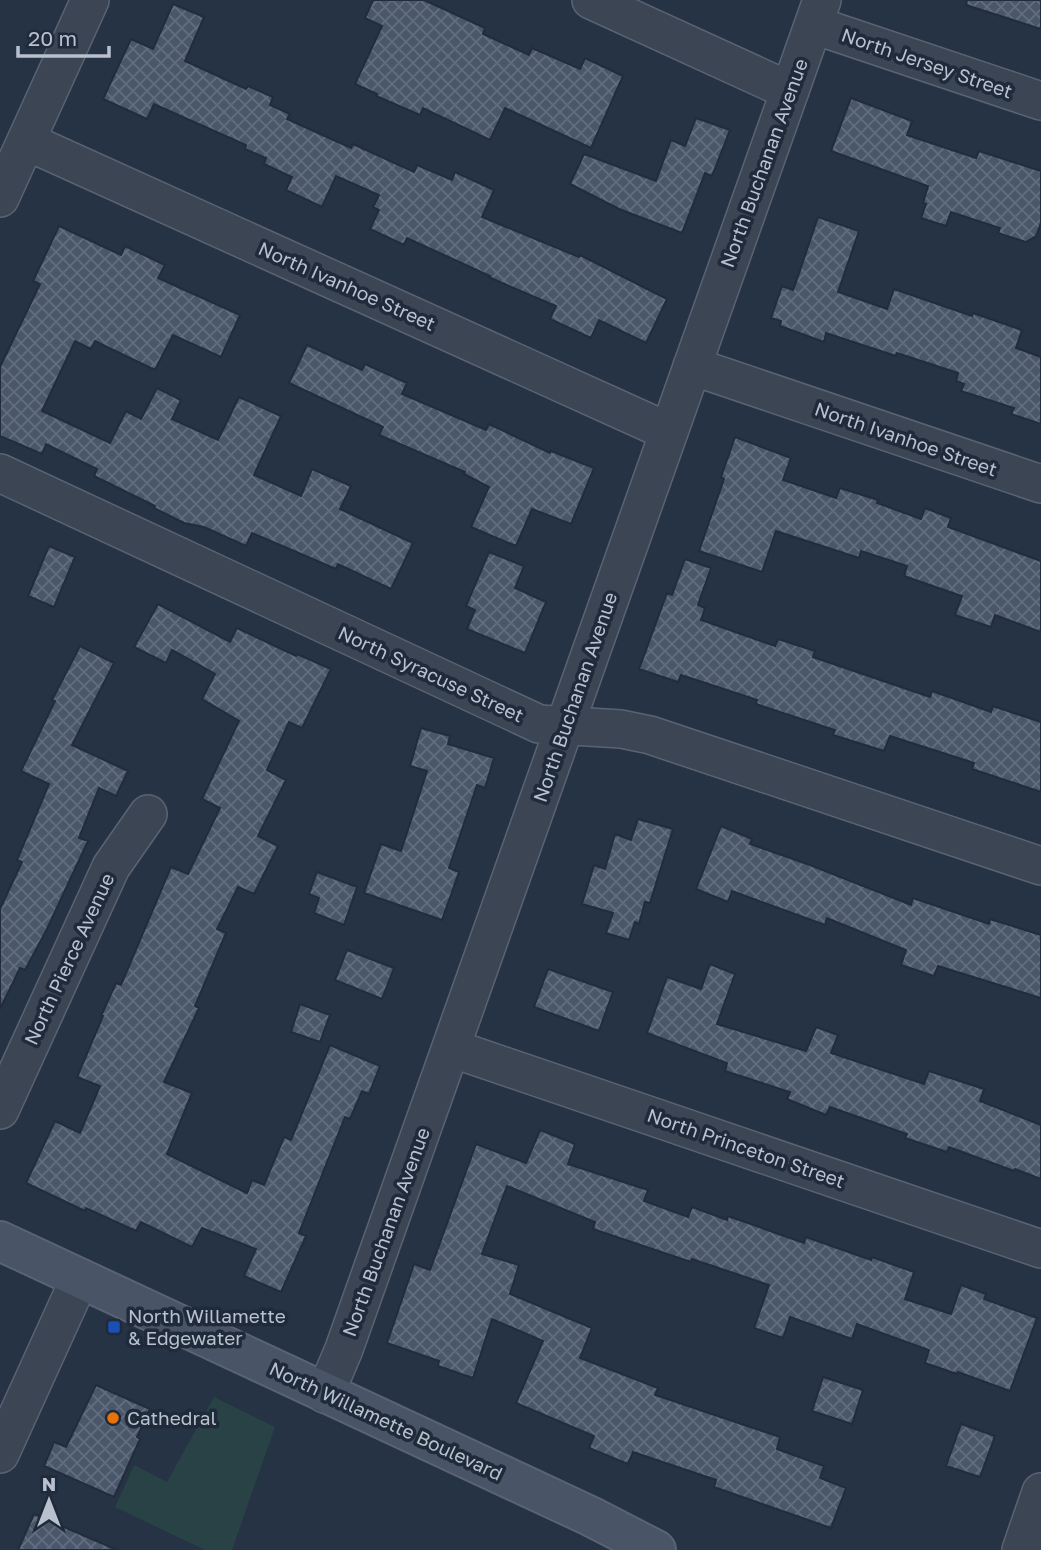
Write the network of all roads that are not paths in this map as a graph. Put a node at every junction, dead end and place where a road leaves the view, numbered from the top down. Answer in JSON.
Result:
{"nodes":[{"id":1,"x":90,"y":0,"type":"edge"},
{"id":2,"x":591,"y":0,"type":"edge"},
{"id":3,"x":818,"y":12,"type":"edge"},
{"id":4,"x":790,"y":91,"type":"junction"},
{"id":5,"x":1041,"y":101,"type":"edge"},
{"id":6,"x":26,"y":141,"type":"junction"},
{"id":7,"x":0,"y":196,"type":"edge"},
{"id":8,"x":692,"y":366,"type":"junction"},
{"id":9,"x":669,"y":432,"type":"junction"},
{"id":10,"x":0,"y":473,"type":"edge"},
{"id":11,"x":1041,"y":484,"type":"edge"},
{"id":12,"x":566,"y":726,"type":"junction"},
{"id":13,"x":148,"y":814,"type":"dead end"},
{"id":14,"x":1041,"y":866,"type":"edge"},
{"id":15,"x":451,"y":1048,"type":"junction"},
{"id":16,"x":0,"y":1110,"type":"edge"},
{"id":17,"x":0,"y":1241,"type":"edge"},
{"id":18,"x":1041,"y":1249,"type":"edge"},
{"id":19,"x":80,"y":1278,"type":"junction"},
{"id":20,"x":325,"y":1394,"type":"junction"},
{"id":21,"x":0,"y":1454,"type":"edge"},
{"id":22,"x":1041,"y":1492,"type":"edge"},
{"id":23,"x":656,"y":1550,"type":"edge"},
{"id":24,"x":1021,"y":1550,"type":"edge"}],
"edges":[{"from":1,"to":6,"type":"street"},
{"from":2,"to":4,"type":"street"},
{"from":3,"to":4,"type":"street","name":"North Buchanan Avenue"},
{"from":3,"to":5,"type":"street","name":"North Jersey Street"},
{"from":4,"to":8,"type":"street","name":"North Buchanan Avenue"},
{"from":6,"to":7,"type":"street"},
{"from":6,"to":9,"type":"street","name":"North Ivanhoe Street"},
{"from":8,"to":9,"type":"street","name":"North Buchanan Avenue"},
{"from":8,"to":11,"type":"street","name":"North Ivanhoe Street"},
{"from":9,"to":12,"type":"street","name":"North Buchanan Avenue"},
{"from":10,"to":12,"type":"street","name":"North Syracuse Street"},
{"from":12,"to":14,"type":"street","name":"North Syracuse Street"},
{"from":12,"to":15,"type":"street","name":"North Buchanan Avenue"},
{"from":13,"to":16,"type":"street","name":"North Pierce Avenue"},
{"from":15,"to":18,"type":"street","name":"North Princeton Street"},
{"from":15,"to":20,"type":"street","name":"North Buchanan Avenue"},
{"from":17,"to":19,"type":"main road","name":"North Willamette Boulevard"},
{"from":19,"to":20,"type":"main road","name":"North Willamette Boulevard"},
{"from":19,"to":21,"type":"street"},
{"from":20,"to":23,"type":"main road","name":"North Willamette Boulevard"},
{"from":22,"to":24,"type":"street"}]}
